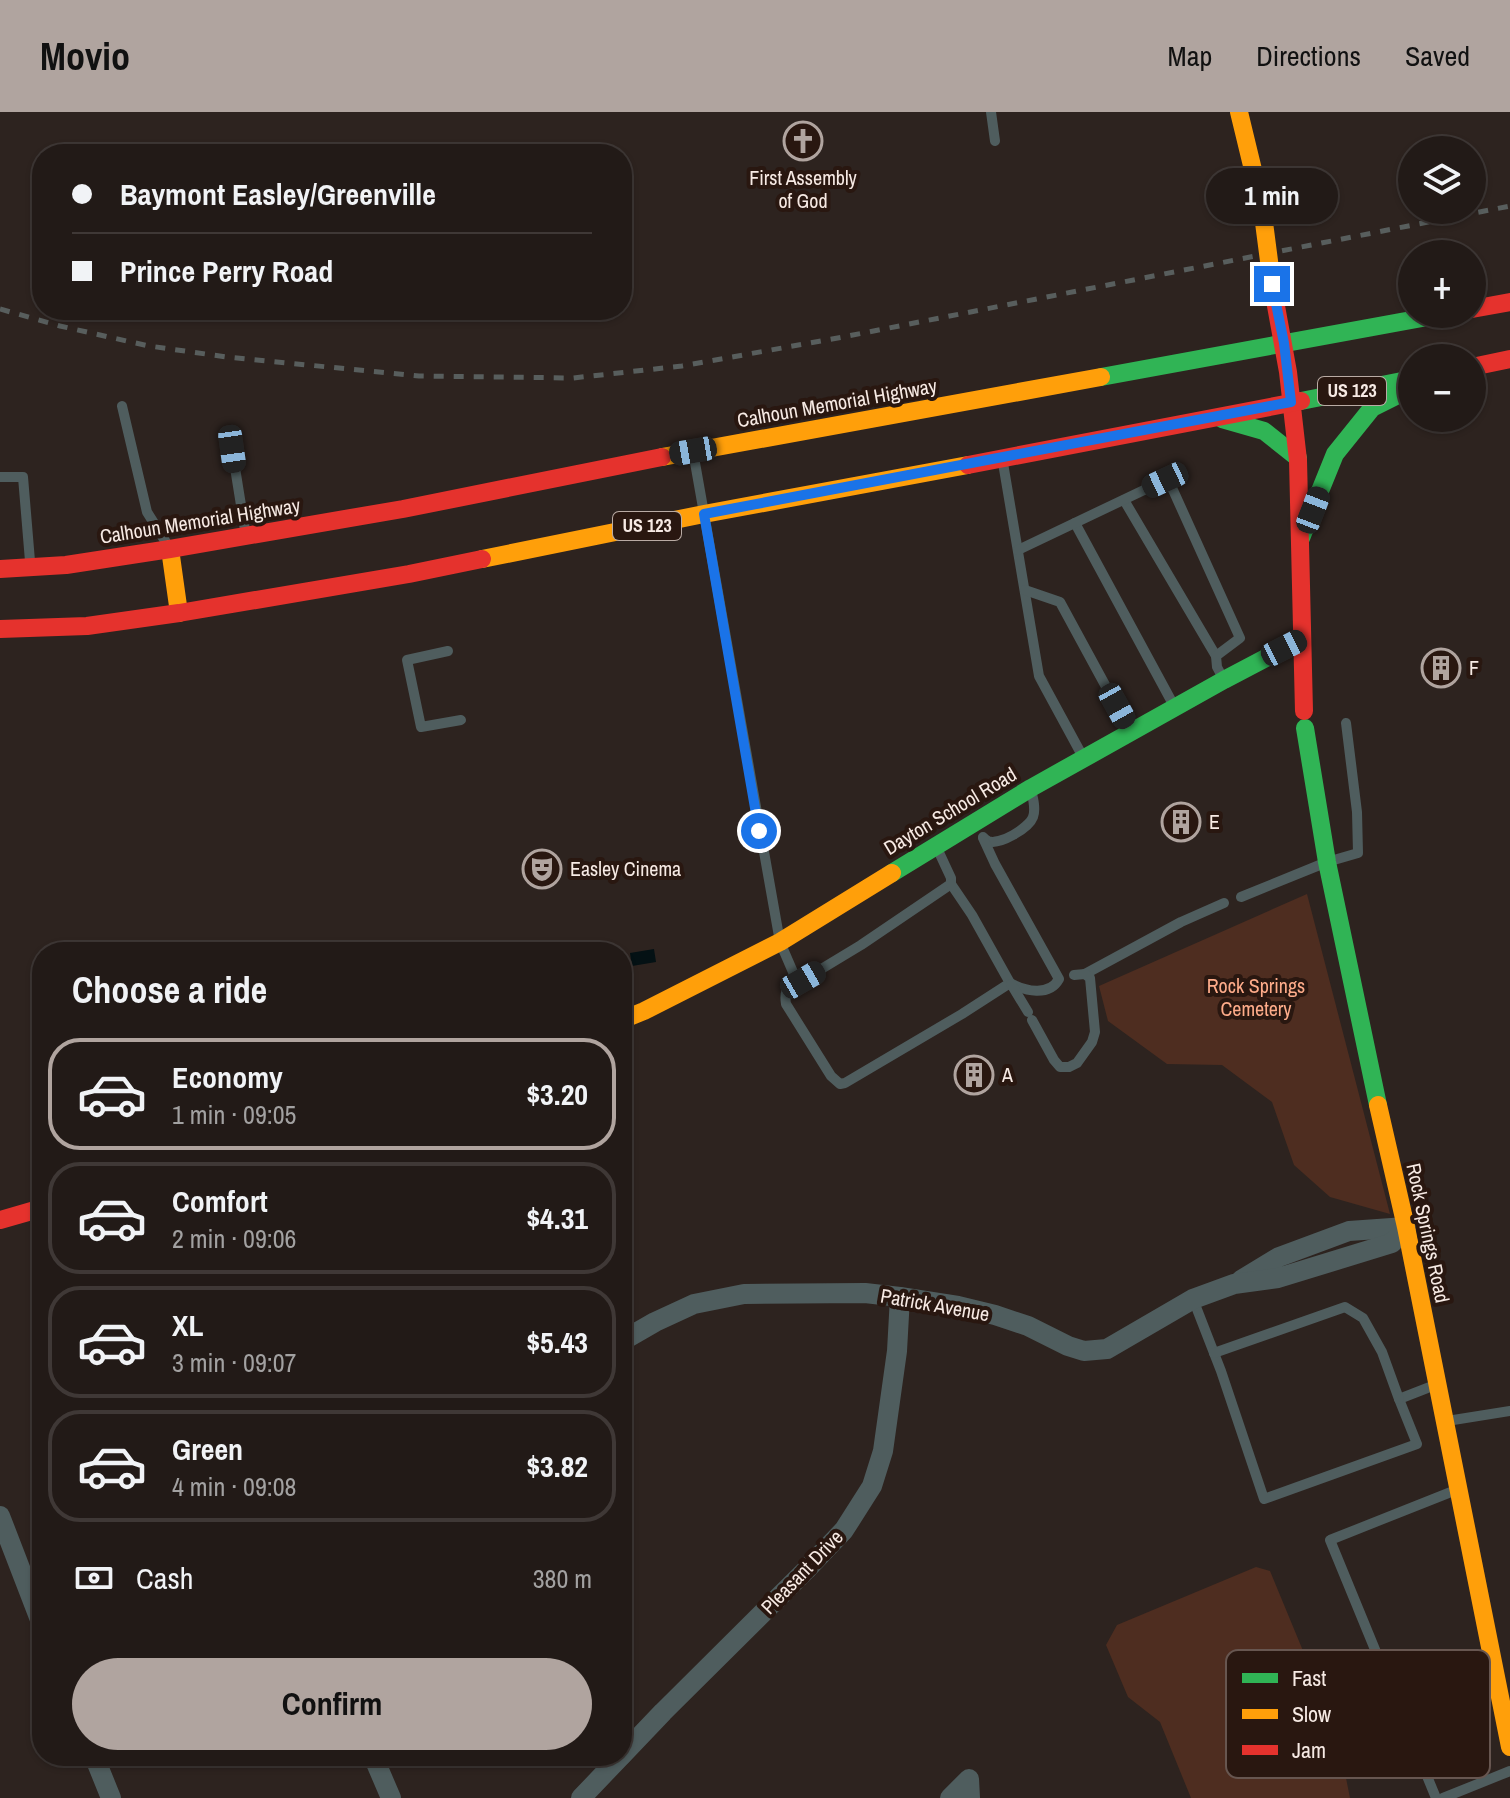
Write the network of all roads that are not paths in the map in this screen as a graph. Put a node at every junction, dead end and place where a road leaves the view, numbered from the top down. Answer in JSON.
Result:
{"nodes":[{"id":1,"x":991,"y":112,"type":"edge"},
{"id":2,"x":1239,"y":112,"type":"edge"},
{"id":3,"x":995,"y":141,"type":"dead end"},
{"id":4,"x":1510,"y":302,"type":"edge"},
{"id":5,"x":1486,"y":306,"type":"edge"},
{"id":6,"x":1398,"y":322,"type":"edge"},
{"id":7,"x":1284,"y":343,"type":"junction"},
{"id":8,"x":1510,"y":359,"type":"edge"},
{"id":9,"x":1486,"y":364,"type":"edge"},
{"id":10,"x":1398,"y":382,"type":"edge"},
{"id":11,"x":1398,"y":395,"type":"edge"},
{"id":12,"x":1291,"y":402,"type":"junction"},
{"id":13,"x":122,"y":406,"type":"dead end"},
{"id":14,"x":1217,"y":417,"type":"junction"},
{"id":15,"x":232,"y":449,"type":"dead end"},
{"id":16,"x":693,"y":451,"type":"junction"},
{"id":17,"x":1002,"y":458,"type":"junction"},
{"id":18,"x":1298,"y":458,"type":"junction"},
{"id":19,"x":0,"y":477,"type":"edge"},
{"id":20,"x":1124,"y":500,"type":"junction"},
{"id":21,"x":704,"y":514,"type":"junction"},
{"id":22,"x":1075,"y":523,"type":"junction"},
{"id":23,"x":246,"y":536,"type":"junction"},
{"id":24,"x":1301,"y":538,"type":"junction"},
{"id":25,"x":170,"y":549,"type":"junction"},
{"id":26,"x":1018,"y":550,"type":"junction"},
{"id":27,"x":30,"y":567,"type":"junction"},
{"id":28,"x":0,"y":569,"type":"edge"},
{"id":29,"x":1025,"y":590,"type":"junction"},
{"id":30,"x":179,"y":613,"type":"junction"},
{"id":31,"x":0,"y":629,"type":"edge"},
{"id":32,"x":1302,"y":639,"type":"junction"},
{"id":33,"x":448,"y":651,"type":"dead end"},
{"id":34,"x":1216,"y":656,"type":"junction"},
{"id":35,"x":1224,"y":680,"type":"junction"},
{"id":36,"x":1175,"y":707,"type":"junction"},
{"id":37,"x":461,"y":720,"type":"dead end"},
{"id":38,"x":1346,"y":723,"type":"dead end"},
{"id":39,"x":1131,"y":732,"type":"junction"},
{"id":40,"x":1084,"y":758,"type":"junction"},
{"id":41,"x":1031,"y":788,"type":"junction"},
{"id":42,"x":974,"y":821,"type":"junction"},
{"id":43,"x":983,"y":838,"type":"junction"},
{"id":44,"x":936,"y":846,"type":"junction"},
{"id":45,"x":1327,"y":862,"type":"junction"},
{"id":46,"x":951,"y":884,"type":"junction"},
{"id":47,"x":1241,"y":897,"type":"dead end"},
{"id":48,"x":1224,"y":903,"type":"dead end"},
{"id":49,"x":780,"y":942,"type":"junction"},
{"id":50,"x":1075,"y":976,"type":"junction"},
{"id":51,"x":796,"y":979,"type":"junction"},
{"id":52,"x":1010,"y":983,"type":"junction"},
{"id":53,"x":632,"y":1015,"type":"edge"},
{"id":54,"x":32,"y":1211,"type":"edge"},
{"id":55,"x":0,"y":1220,"type":"edge"},
{"id":56,"x":1406,"y":1227,"type":"junction"},
{"id":57,"x":900,"y":1297,"type":"junction"},
{"id":58,"x":1193,"y":1299,"type":"junction"},
{"id":59,"x":632,"y":1335,"type":"edge"},
{"id":60,"x":1214,"y":1353,"type":"junction"},
{"id":61,"x":1437,"y":1385,"type":"junction"},
{"id":62,"x":1399,"y":1399,"type":"junction"},
{"id":63,"x":1510,"y":1411,"type":"edge"},
{"id":64,"x":1445,"y":1421,"type":"junction"},
{"id":65,"x":1459,"y":1488,"type":"junction"},
{"id":66,"x":0,"y":1516,"type":"edge"},
{"id":67,"x":32,"y":1599,"type":"edge"},
{"id":68,"x":1375,"y":1650,"type":"edge"},
{"id":69,"x":632,"y":1744,"type":"edge"},
{"id":70,"x":1510,"y":1747,"type":"edge"},
{"id":71,"x":98,"y":1766,"type":"edge"},
{"id":72,"x":377,"y":1766,"type":"edge"},
{"id":73,"x":611,"y":1766,"type":"edge"},
{"id":74,"x":1510,"y":1771,"type":"edge"},
{"id":75,"x":1428,"y":1778,"type":"edge"},
{"id":76,"x":111,"y":1798,"type":"edge"},
{"id":77,"x":391,"y":1798,"type":"edge"},
{"id":78,"x":581,"y":1798,"type":"edge"},
{"id":79,"x":950,"y":1798,"type":"edge"},
{"id":80,"x":970,"y":1798,"type":"edge"},
{"id":81,"x":1436,"y":1798,"type":"edge"},
{"id":82,"x":1443,"y":1798,"type":"edge"}],
"edges":[{"from":1,"to":3,"type":"lane"},
{"from":2,"to":7,"type":"main road","name":"Rock Springs Road","bridge":true},
{"from":4,"to":5,"type":"main road"},
{"from":6,"to":7,"type":"main road","name":"Calhoun Memorial Highway"},
{"from":7,"to":12,"type":"main road","name":"Rock Springs Road"},
{"from":7,"to":16,"type":"main road","name":"Calhoun Memorial Highway"},
{"from":8,"to":9,"type":"main road"},
{"from":10,"to":12,"type":"main road","number":"US 123"},
{"from":11,"to":24,"type":"main road"},
{"from":12,"to":14,"type":"main road","number":"US 123"},
{"from":12,"to":18,"type":"main road","name":"Rock Springs Road"},
{"from":13,"to":25,"type":"lane"},
{"from":14,"to":17,"type":"main road","number":"US 123"},
{"from":14,"to":18,"type":"main road"},
{"from":15,"to":23,"type":"lane"},
{"from":16,"to":21,"type":"lane"},
{"from":16,"to":23,"type":"main road","name":"Calhoun Memorial Highway"},
{"from":17,"to":21,"type":"main road","number":"US 123"},
{"from":17,"to":26,"type":"lane"},
{"from":18,"to":24,"type":"main road","name":"Rock Springs Road"},
{"from":19,"to":27,"type":"lane"},
{"from":20,"to":22,"type":"lane"},
{"from":20,"to":34,"type":"lane"},
{"from":20,"to":34,"type":"lane"},
{"from":21,"to":30,"type":"main road","number":"US 123"},
{"from":21,"to":49,"type":"lane"},
{"from":22,"to":26,"type":"lane"},
{"from":22,"to":36,"type":"lane"},
{"from":23,"to":25,"type":"main road","name":"Calhoun Memorial Highway"},
{"from":24,"to":32,"type":"main road","name":"Rock Springs Road"},
{"from":25,"to":27,"type":"main road","name":"Calhoun Memorial Highway"},
{"from":25,"to":30,"type":"main road"},
{"from":26,"to":29,"type":"lane"},
{"from":27,"to":28,"type":"main road","name":"Calhoun Memorial Highway"},
{"from":29,"to":39,"type":"lane"},
{"from":29,"to":40,"type":"lane"},
{"from":30,"to":31,"type":"main road","number":"US 123"},
{"from":32,"to":35,"type":"main road","name":"Dayton School Road"},
{"from":32,"to":45,"type":"main road","name":"Rock Springs Road"},
{"from":33,"to":37,"type":"lane"},
{"from":34,"to":35,"type":"lane"},
{"from":35,"to":36,"type":"main road","name":"Dayton School Road"},
{"from":36,"to":39,"type":"main road","name":"Dayton School Road"},
{"from":38,"to":45,"type":"lane"},
{"from":39,"to":40,"type":"main road","name":"Dayton School Road"},
{"from":40,"to":41,"type":"main road","name":"Dayton School Road"},
{"from":41,"to":42,"type":"main road","name":"Dayton School Road"},
{"from":41,"to":43,"type":"lane"},
{"from":42,"to":43,"type":"lane"},
{"from":42,"to":44,"type":"main road","name":"Dayton School Road"},
{"from":43,"to":50,"type":"lane"},
{"from":44,"to":46,"type":"lane"},
{"from":44,"to":49,"type":"main road","name":"Dayton School Road"},
{"from":45,"to":47,"type":"lane"},
{"from":45,"to":56,"type":"main road","name":"Rock Springs Road"},
{"from":46,"to":51,"type":"lane"},
{"from":46,"to":52,"type":"lane"},
{"from":48,"to":50,"type":"lane"},
{"from":49,"to":51,"type":"lane"},
{"from":49,"to":53,"type":"main road","name":"Dayton School Road"},
{"from":50,"to":52,"type":"lane"},
{"from":50,"to":52,"type":"lane"},
{"from":51,"to":52,"type":"lane"},
{"from":54,"to":55,"type":"main road"},
{"from":56,"to":58,"type":"street","name":"Patrick Avenue"},
{"from":56,"to":61,"type":"main road","name":"Rock Springs Road"},
{"from":57,"to":58,"type":"street","name":"Patrick Avenue"},
{"from":57,"to":59,"type":"street","name":"Patrick Avenue"},
{"from":57,"to":69,"type":"street","name":"Pleasant Drive"},
{"from":58,"to":60,"type":"lane"},
{"from":60,"to":62,"type":"lane"},
{"from":60,"to":62,"type":"lane"},
{"from":61,"to":62,"type":"lane"},
{"from":61,"to":64,"type":"main road","name":"Rock Springs Road"},
{"from":63,"to":64,"type":"lane"},
{"from":64,"to":65,"type":"main road","name":"Rock Springs Road"},
{"from":65,"to":68,"type":"lane"},
{"from":65,"to":70,"type":"main road","name":"Rock Springs Road"},
{"from":66,"to":67,"type":"street"},
{"from":71,"to":76,"type":"street"},
{"from":72,"to":77,"type":"street"},
{"from":73,"to":78,"type":"street","name":"Pleasant Drive"},
{"from":74,"to":82,"type":"lane"},
{"from":75,"to":81,"type":"lane"},
{"from":79,"to":80,"type":"street"}]}
